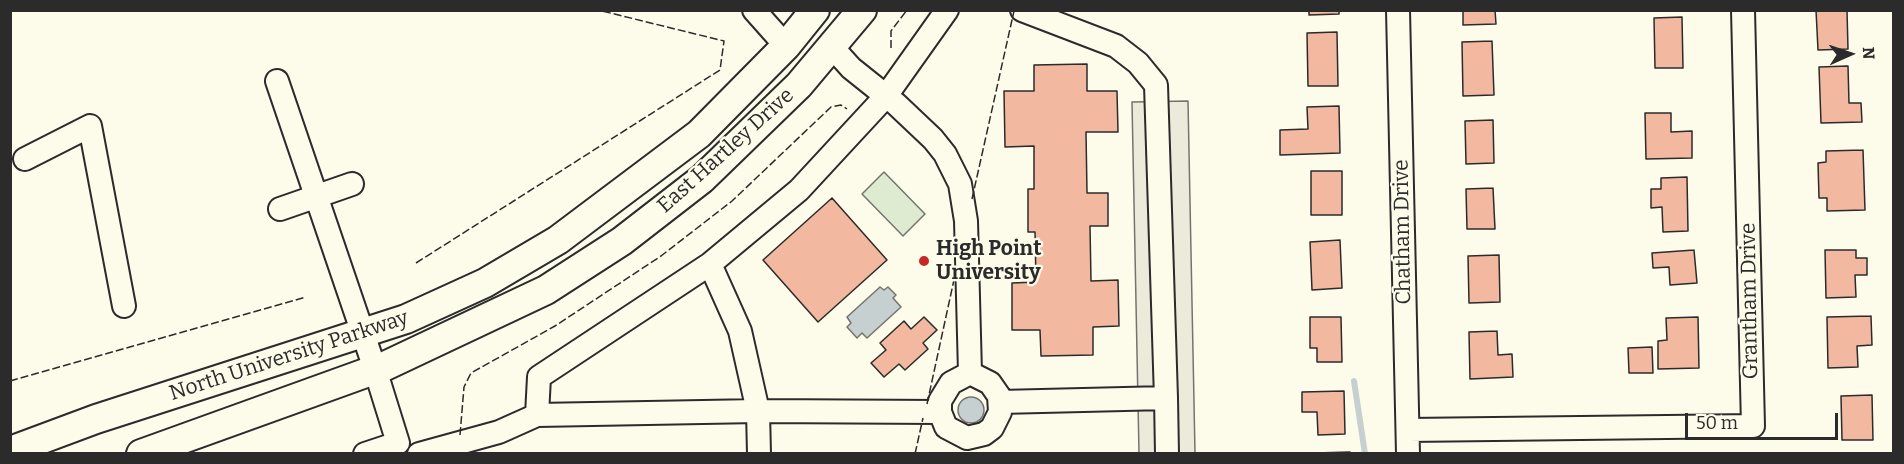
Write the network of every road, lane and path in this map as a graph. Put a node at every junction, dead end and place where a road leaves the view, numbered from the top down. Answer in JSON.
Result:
{"nodes":[{"id":1,"x":754,"y":10,"type":"edge"},
{"id":2,"x":815,"y":10,"type":"edge"},
{"id":3,"x":837,"y":10,"type":"edge"},
{"id":4,"x":862,"y":10,"type":"edge"},
{"id":5,"x":947,"y":10,"type":"edge"},
{"id":6,"x":1022,"y":10,"type":"edge"},
{"id":7,"x":1398,"y":10,"type":"edge"},
{"id":8,"x":1743,"y":10,"type":"edge"},
{"id":9,"x":786,"y":46,"type":"junction"},
{"id":10,"x":832,"y":48,"type":"junction"},
{"id":11,"x":277,"y":81,"type":"dead end"},
{"id":12,"x":886,"y":96,"type":"junction"},
{"id":13,"x":25,"y":159,"type":"dead end"},
{"id":14,"x":716,"y":166,"type":"junction"},
{"id":15,"x":352,"y":184,"type":"dead end"},
{"id":16,"x":316,"y":196,"type":"junction"},
{"id":17,"x":280,"y":209,"type":"dead end"},
{"id":18,"x":558,"y":240,"type":"joint"},
{"id":19,"x":710,"y":264,"type":"junction"},
{"id":20,"x":572,"y":274,"type":"joint"},
{"id":21,"x":124,"y":306,"type":"dead end"},
{"id":22,"x":363,"y":333,"type":"junction"},
{"id":23,"x":375,"y":369,"type":"junction"},
{"id":24,"x":970,"y":373,"type":"junction"},
{"id":25,"x":1166,"y":398,"type":"junction"},
{"id":26,"x":1000,"y":402,"type":"junction"},
{"id":27,"x":758,"y":411,"type":"junction"},
{"id":28,"x":940,"y":412,"type":"junction"},
{"id":29,"x":537,"y":415,"type":"junction"},
{"id":30,"x":1408,"y":430,"type":"junction"},
{"id":31,"x":399,"y":448,"type":"edge"},
{"id":32,"x":10,"y":451,"type":"edge"},
{"id":33,"x":141,"y":453,"type":"edge"},
{"id":34,"x":365,"y":453,"type":"edge"},
{"id":35,"x":419,"y":453,"type":"edge"},
{"id":36,"x":759,"y":453,"type":"edge"},
{"id":37,"x":1167,"y":453,"type":"edge"},
{"id":38,"x":1408,"y":453,"type":"edge"}],
"edges":[{"from":1,"to":9,"type":"street"},
{"from":2,"to":9,"type":"main road","name":"East Hartley Drive"},
{"from":3,"to":10,"type":"main road"},
{"from":4,"to":10,"type":"main road","name":"East Hartley Drive"},
{"from":5,"to":12,"type":"street"},
{"from":6,"to":25,"type":"street"},
{"from":7,"to":30,"type":"street","name":"Chatham Drive"},
{"from":8,"to":30,"type":"street","name":"Grantham Drive"},
{"from":9,"to":14,"type":"main road"},
{"from":9,"to":18,"type":"main road","name":"East Hartley Drive"},
{"from":10,"to":12,"type":"street"},
{"from":10,"to":14,"type":"main road","name":"East Hartley Drive"},
{"from":11,"to":16,"type":"street"},
{"from":12,"to":19,"type":"street"},
{"from":12,"to":24,"type":"street"},
{"from":13,"to":21,"type":"street"},
{"from":14,"to":20,"type":"main road","name":"East Hartley Drive"},
{"from":15,"to":16,"type":"street"},
{"from":16,"to":17,"type":"street"},
{"from":16,"to":22,"type":"street"},
{"from":18,"to":22,"type":"main road","name":"North University Parkway"},
{"from":19,"to":27,"type":"street"},
{"from":19,"to":29,"type":"street"},
{"from":20,"to":23,"type":"main road","name":"North University Parkway"},
{"from":22,"to":23,"type":"street"},
{"from":22,"to":32,"type":"main road","name":"North University Parkway"},
{"from":23,"to":31,"type":"street"},
{"from":23,"to":33,"type":"main road","name":"North University Parkway"},
{"from":24,"to":26,"type":"street"},
{"from":24,"to":28,"type":"street"},
{"from":25,"to":26,"type":"street"},
{"from":25,"to":37,"type":"street"},
{"from":26,"to":28,"type":"street"},
{"from":27,"to":28,"type":"street"},
{"from":27,"to":29,"type":"street"},
{"from":27,"to":36,"type":"street"},
{"from":29,"to":35,"type":"street"},
{"from":30,"to":38,"type":"street","name":"Chatham Drive"},
{"from":31,"to":34,"type":"street"}]}
